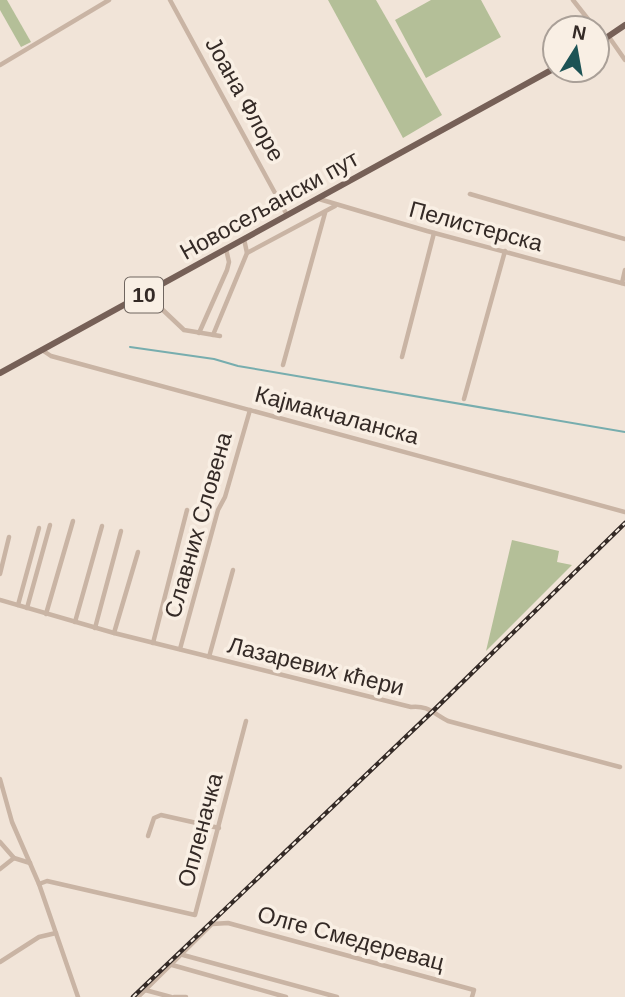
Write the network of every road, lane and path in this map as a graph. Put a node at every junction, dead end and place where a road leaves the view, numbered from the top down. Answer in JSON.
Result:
{"nodes":[{"id":1,"x":109,"y":0,"type":"edge"},
{"id":2,"x":170,"y":0,"type":"edge"},
{"id":3,"x":573,"y":0,"type":"edge"},
{"id":4,"x":584,"y":14,"type":"edge"},
{"id":5,"x":611,"y":43,"type":"edge"},
{"id":6,"x":625,"y":60,"type":"edge"},
{"id":7,"x":0,"y":65,"type":"edge"},
{"id":8,"x":541,"y":76,"type":"edge"},
{"id":9,"x":470,"y":194,"type":"dead end"},
{"id":10,"x":319,"y":199,"type":"junction"},
{"id":11,"x":335,"y":206,"type":"junction"},
{"id":12,"x":324,"y":213,"type":"junction"},
{"id":13,"x":288,"y":215,"type":"junction"},
{"id":14,"x":434,"y":233,"type":"junction"},
{"id":15,"x":244,"y":239,"type":"junction"},
{"id":16,"x":625,"y":239,"type":"edge"},
{"id":17,"x":226,"y":249,"type":"junction"},
{"id":18,"x":505,"y":251,"type":"junction"},
{"id":19,"x":247,"y":253,"type":"junction"},
{"id":20,"x":625,"y":270,"type":"edge"},
{"id":21,"x":623,"y":284,"type":"edge"},
{"id":22,"x":146,"y":294,"type":"junction"},
{"id":23,"x":199,"y":333,"type":"junction"},
{"id":24,"x":213,"y":335,"type":"junction"},
{"id":25,"x":220,"y":336,"type":"dead end"},
{"id":26,"x":41,"y":349,"type":"junction"},
{"id":27,"x":402,"y":357,"type":"dead end"},
{"id":28,"x":283,"y":365,"type":"dead end"},
{"id":29,"x":0,"y":373,"type":"edge"},
{"id":30,"x":464,"y":399,"type":"dead end"},
{"id":31,"x":250,"y":410,"type":"junction"},
{"id":32,"x":187,"y":510,"type":"dead end"},
{"id":33,"x":625,"y":512,"type":"edge"},
{"id":34,"x":73,"y":522,"type":"dead end"},
{"id":35,"x":50,"y":526,"type":"dead end"},
{"id":36,"x":102,"y":526,"type":"dead end"},
{"id":37,"x":39,"y":528,"type":"dead end"},
{"id":38,"x":121,"y":531,"type":"dead end"},
{"id":39,"x":9,"y":537,"type":"dead end"},
{"id":40,"x":138,"y":552,"type":"dead end"},
{"id":41,"x":233,"y":570,"type":"dead end"},
{"id":42,"x":0,"y":574,"type":"edge"},
{"id":43,"x":0,"y":600,"type":"edge"},
{"id":44,"x":18,"y":605,"type":"junction"},
{"id":45,"x":27,"y":608,"type":"junction"},
{"id":46,"x":47,"y":614,"type":"junction"},
{"id":47,"x":75,"y":622,"type":"junction"},
{"id":48,"x":95,"y":628,"type":"junction"},
{"id":49,"x":114,"y":633,"type":"junction"},
{"id":50,"x":153,"y":643,"type":"junction"},
{"id":51,"x":180,"y":649,"type":"junction"},
{"id":52,"x":209,"y":657,"type":"junction"},
{"id":53,"x":246,"y":721,"type":"dead end"},
{"id":54,"x":620,"y":767,"type":"dead end"},
{"id":55,"x":0,"y":780,"type":"edge"},
{"id":56,"x":219,"y":828,"type":"junction"},
{"id":57,"x":148,"y":836,"type":"dead end"},
{"id":58,"x":0,"y":842,"type":"edge"},
{"id":59,"x":14,"y":859,"type":"junction"},
{"id":60,"x":31,"y":864,"type":"junction"},
{"id":61,"x":0,"y":869,"type":"edge"},
{"id":62,"x":39,"y":884,"type":"junction"},
{"id":63,"x":56,"y":933,"type":"junction"},
{"id":64,"x":183,"y":955,"type":"junction"},
{"id":65,"x":0,"y":962,"type":"edge"},
{"id":66,"x":171,"y":965,"type":"junction"},
{"id":67,"x":145,"y":990,"type":"junction"},
{"id":68,"x":78,"y":997,"type":"edge"},
{"id":69,"x":138,"y":997,"type":"edge"},
{"id":70,"x":172,"y":997,"type":"edge"},
{"id":71,"x":186,"y":997,"type":"edge"},
{"id":72,"x":286,"y":997,"type":"edge"},
{"id":73,"x":337,"y":997,"type":"edge"},
{"id":74,"x":472,"y":997,"type":"edge"}],
"edges":[{"from":1,"to":7,"type":"street"},
{"from":2,"to":13,"type":"street","name":"Јоана Флоре"},
{"from":3,"to":4,"type":"street"},
{"from":5,"to":6,"type":"street"},
{"from":8,"to":10,"type":"main road","name":"Новосељански пут","number":"10"},
{"from":9,"to":16,"type":"street"},
{"from":10,"to":11,"type":"street","name":"Пелистерска"},
{"from":10,"to":13,"type":"main road","name":"Новосељански пут","number":"10"},
{"from":11,"to":12,"type":"street"},
{"from":11,"to":14,"type":"street","name":"Пелистерска"},
{"from":12,"to":19,"type":"street"},
{"from":12,"to":28,"type":"street"},
{"from":13,"to":15,"type":"main road","name":"Новосељански пут","number":"10"},
{"from":14,"to":18,"type":"street","name":"Пелистерска"},
{"from":14,"to":27,"type":"street"},
{"from":15,"to":17,"type":"main road","name":"Новосељански пут","number":"10"},
{"from":15,"to":19,"type":"street"},
{"from":17,"to":22,"type":"main road","name":"Новосељански пут","number":"10"},
{"from":17,"to":23,"type":"street"},
{"from":18,"to":21,"type":"street","name":"Пелистерска"},
{"from":18,"to":30,"type":"street"},
{"from":19,"to":24,"type":"street"},
{"from":20,"to":21,"type":"street"},
{"from":22,"to":23,"type":"street"},
{"from":22,"to":26,"type":"main road","name":"Новосељански пут","number":"10"},
{"from":23,"to":24,"type":"street"},
{"from":24,"to":25,"type":"street"},
{"from":26,"to":29,"type":"main road","name":"Новосељански пут","number":"10"},
{"from":26,"to":31,"type":"street","name":"Кајмакчаланска"},
{"from":31,"to":33,"type":"street","name":"Кајмакчаланска"},
{"from":31,"to":51,"type":"street","name":"Славних Словена"},
{"from":32,"to":50,"type":"street"},
{"from":34,"to":46,"type":"street"},
{"from":35,"to":45,"type":"street"},
{"from":36,"to":47,"type":"street"},
{"from":37,"to":44,"type":"street"},
{"from":38,"to":48,"type":"street"},
{"from":39,"to":42,"type":"street"},
{"from":40,"to":49,"type":"street"},
{"from":41,"to":52,"type":"street"},
{"from":43,"to":44,"type":"street","name":"Лазаревих кћери"},
{"from":44,"to":45,"type":"street","name":"Лазаревих кћери"},
{"from":45,"to":46,"type":"street","name":"Лазаревих кћери"},
{"from":46,"to":47,"type":"street","name":"Лазаревих кћери"},
{"from":47,"to":48,"type":"street","name":"Лазаревих кћери"},
{"from":48,"to":49,"type":"street","name":"Лазаревих кћери"},
{"from":49,"to":50,"type":"street","name":"Лазаревих кћери"},
{"from":50,"to":51,"type":"street","name":"Лазаревих кћери"},
{"from":51,"to":52,"type":"street","name":"Лазаревих кћери"},
{"from":52,"to":54,"type":"street","name":"Лазаревих кћери"},
{"from":53,"to":56,"type":"street","name":"Опленачка"},
{"from":55,"to":60,"type":"street"},
{"from":56,"to":57,"type":"street"},
{"from":56,"to":62,"type":"street","name":"Опленачка"},
{"from":58,"to":59,"type":"street"},
{"from":59,"to":60,"type":"street"},
{"from":59,"to":61,"type":"street"},
{"from":60,"to":62,"type":"street"},
{"from":62,"to":63,"type":"street"},
{"from":63,"to":65,"type":"street"},
{"from":63,"to":68,"type":"street"},
{"from":64,"to":66,"type":"street"},
{"from":64,"to":73,"type":"street"},
{"from":64,"to":74,"type":"street","name":"Олге Смедеревац"},
{"from":66,"to":67,"type":"street"},
{"from":66,"to":72,"type":"street"},
{"from":67,"to":69,"type":"street"},
{"from":67,"to":70,"type":"street"},
{"from":70,"to":71,"type":"street"}]}
